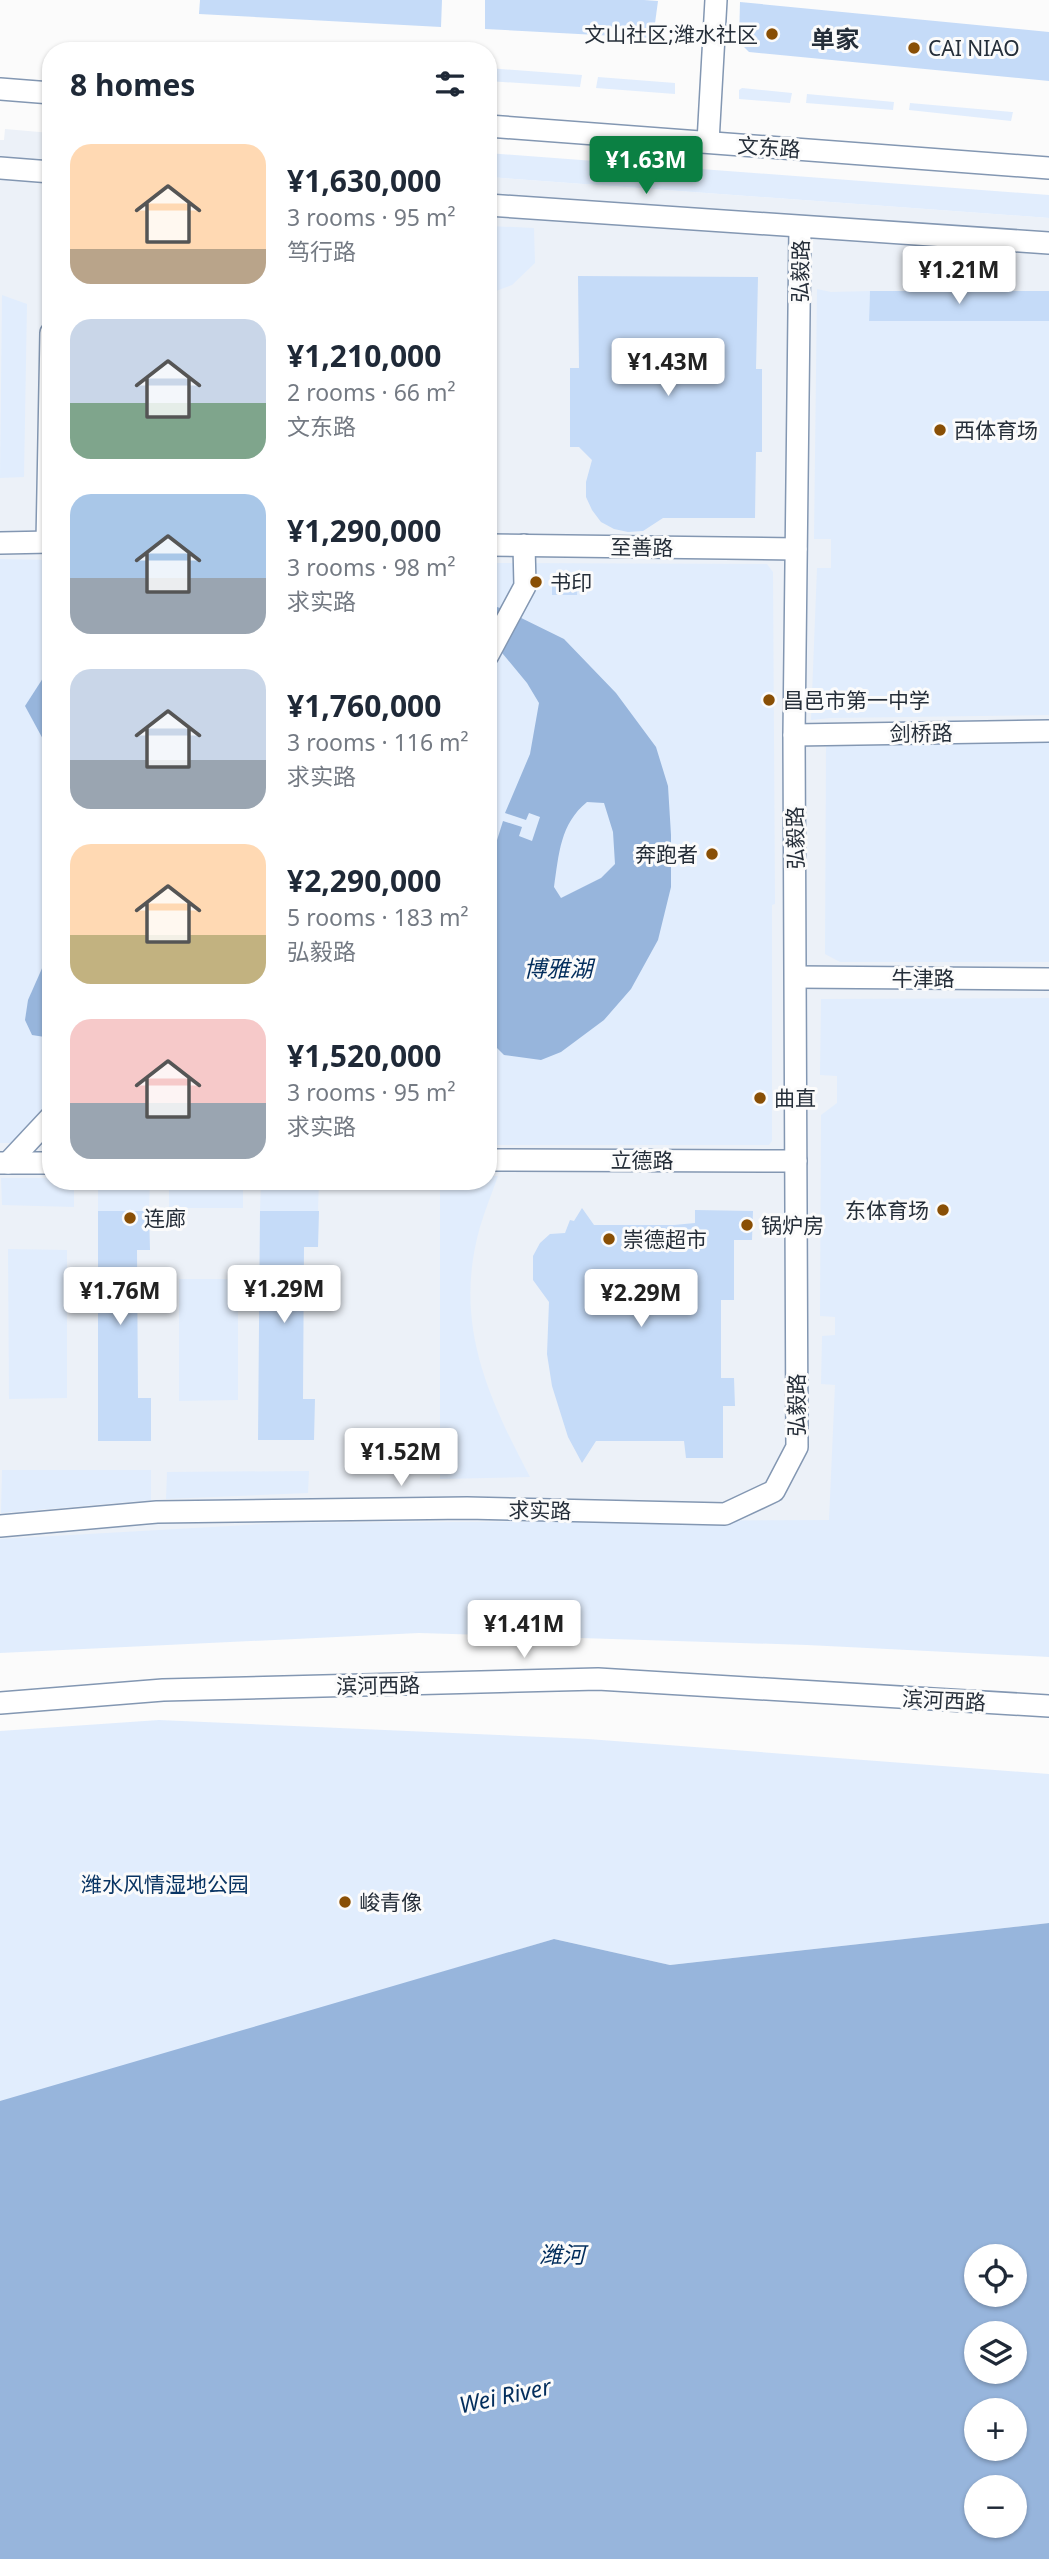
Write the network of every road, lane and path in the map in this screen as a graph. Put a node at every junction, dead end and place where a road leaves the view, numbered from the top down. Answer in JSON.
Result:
{"nodes":[{"id":1,"x":716,"y":0,"type":"edge"},
{"id":2,"x":0,"y":89,"type":"edge"},
{"id":3,"x":42,"y":92,"type":"edge"},
{"id":4,"x":497,"y":127,"type":"edge"},
{"id":5,"x":708,"y":142,"type":"junction"},
{"id":6,"x":0,"y":167,"type":"edge"},
{"id":7,"x":1049,"y":168,"type":"edge"},
{"id":8,"x":42,"y":171,"type":"edge"},
{"id":9,"x":497,"y":206,"type":"edge"},
{"id":10,"x":800,"y":228,"type":"junction"},
{"id":11,"x":1049,"y":243,"type":"edge"},
{"id":12,"x":42,"y":542,"type":"edge"},
{"id":13,"x":0,"y":543,"type":"edge"},
{"id":14,"x":497,"y":545,"type":"edge"},
{"id":15,"x":524,"y":545,"type":"junction"},
{"id":16,"x":796,"y":549,"type":"junction"},
{"id":17,"x":497,"y":639,"type":"edge"},
{"id":18,"x":1049,"y":731,"type":"edge"},
{"id":19,"x":794,"y":735,"type":"junction"},
{"id":20,"x":796,"y":977,"type":"junction"},
{"id":21,"x":1049,"y":979,"type":"edge"},
{"id":22,"x":42,"y":1126,"type":"edge"},
{"id":23,"x":497,"y":1159,"type":"edge"},
{"id":24,"x":796,"y":1161,"type":"junction"},
{"id":25,"x":4,"y":1163,"type":"edge"},
{"id":26,"x":42,"y":1163,"type":"edge"},
{"id":27,"x":797,"y":1447,"type":"joint"},
{"id":28,"x":0,"y":1526,"type":"edge"},
{"id":29,"x":0,"y":1703,"type":"edge"},
{"id":30,"x":1049,"y":1706,"type":"edge"}],
"edges":[{"from":1,"to":5,"type":"street"},
{"from":2,"to":3,"type":"street"},
{"from":4,"to":5,"type":"street","name":"文东路"},
{"from":5,"to":7,"type":"street","name":"文东路"},
{"from":6,"to":8,"type":"street"},
{"from":9,"to":10,"type":"street"},
{"from":10,"to":11,"type":"street"},
{"from":10,"to":16,"type":"street","name":"弘毅路"},
{"from":12,"to":13,"type":"street"},
{"from":14,"to":15,"type":"street","name":"至善路"},
{"from":15,"to":16,"type":"street","name":"至善路"},
{"from":15,"to":17,"type":"street"},
{"from":16,"to":19,"type":"street","name":"弘毅路"},
{"from":18,"to":19,"type":"street","name":"剑桥路"},
{"from":19,"to":20,"type":"street","name":"弘毅路"},
{"from":20,"to":21,"type":"street","name":"牛津路"},
{"from":20,"to":24,"type":"street","name":"弘毅路"},
{"from":22,"to":25,"type":"street"},
{"from":23,"to":24,"type":"street","name":"立德路"},
{"from":24,"to":27,"type":"street","name":"弘毅路"},
{"from":25,"to":26,"type":"street"},
{"from":27,"to":28,"type":"street","name":"求实路"},
{"from":29,"to":30,"type":"street","name":"滨河西路"}]}
